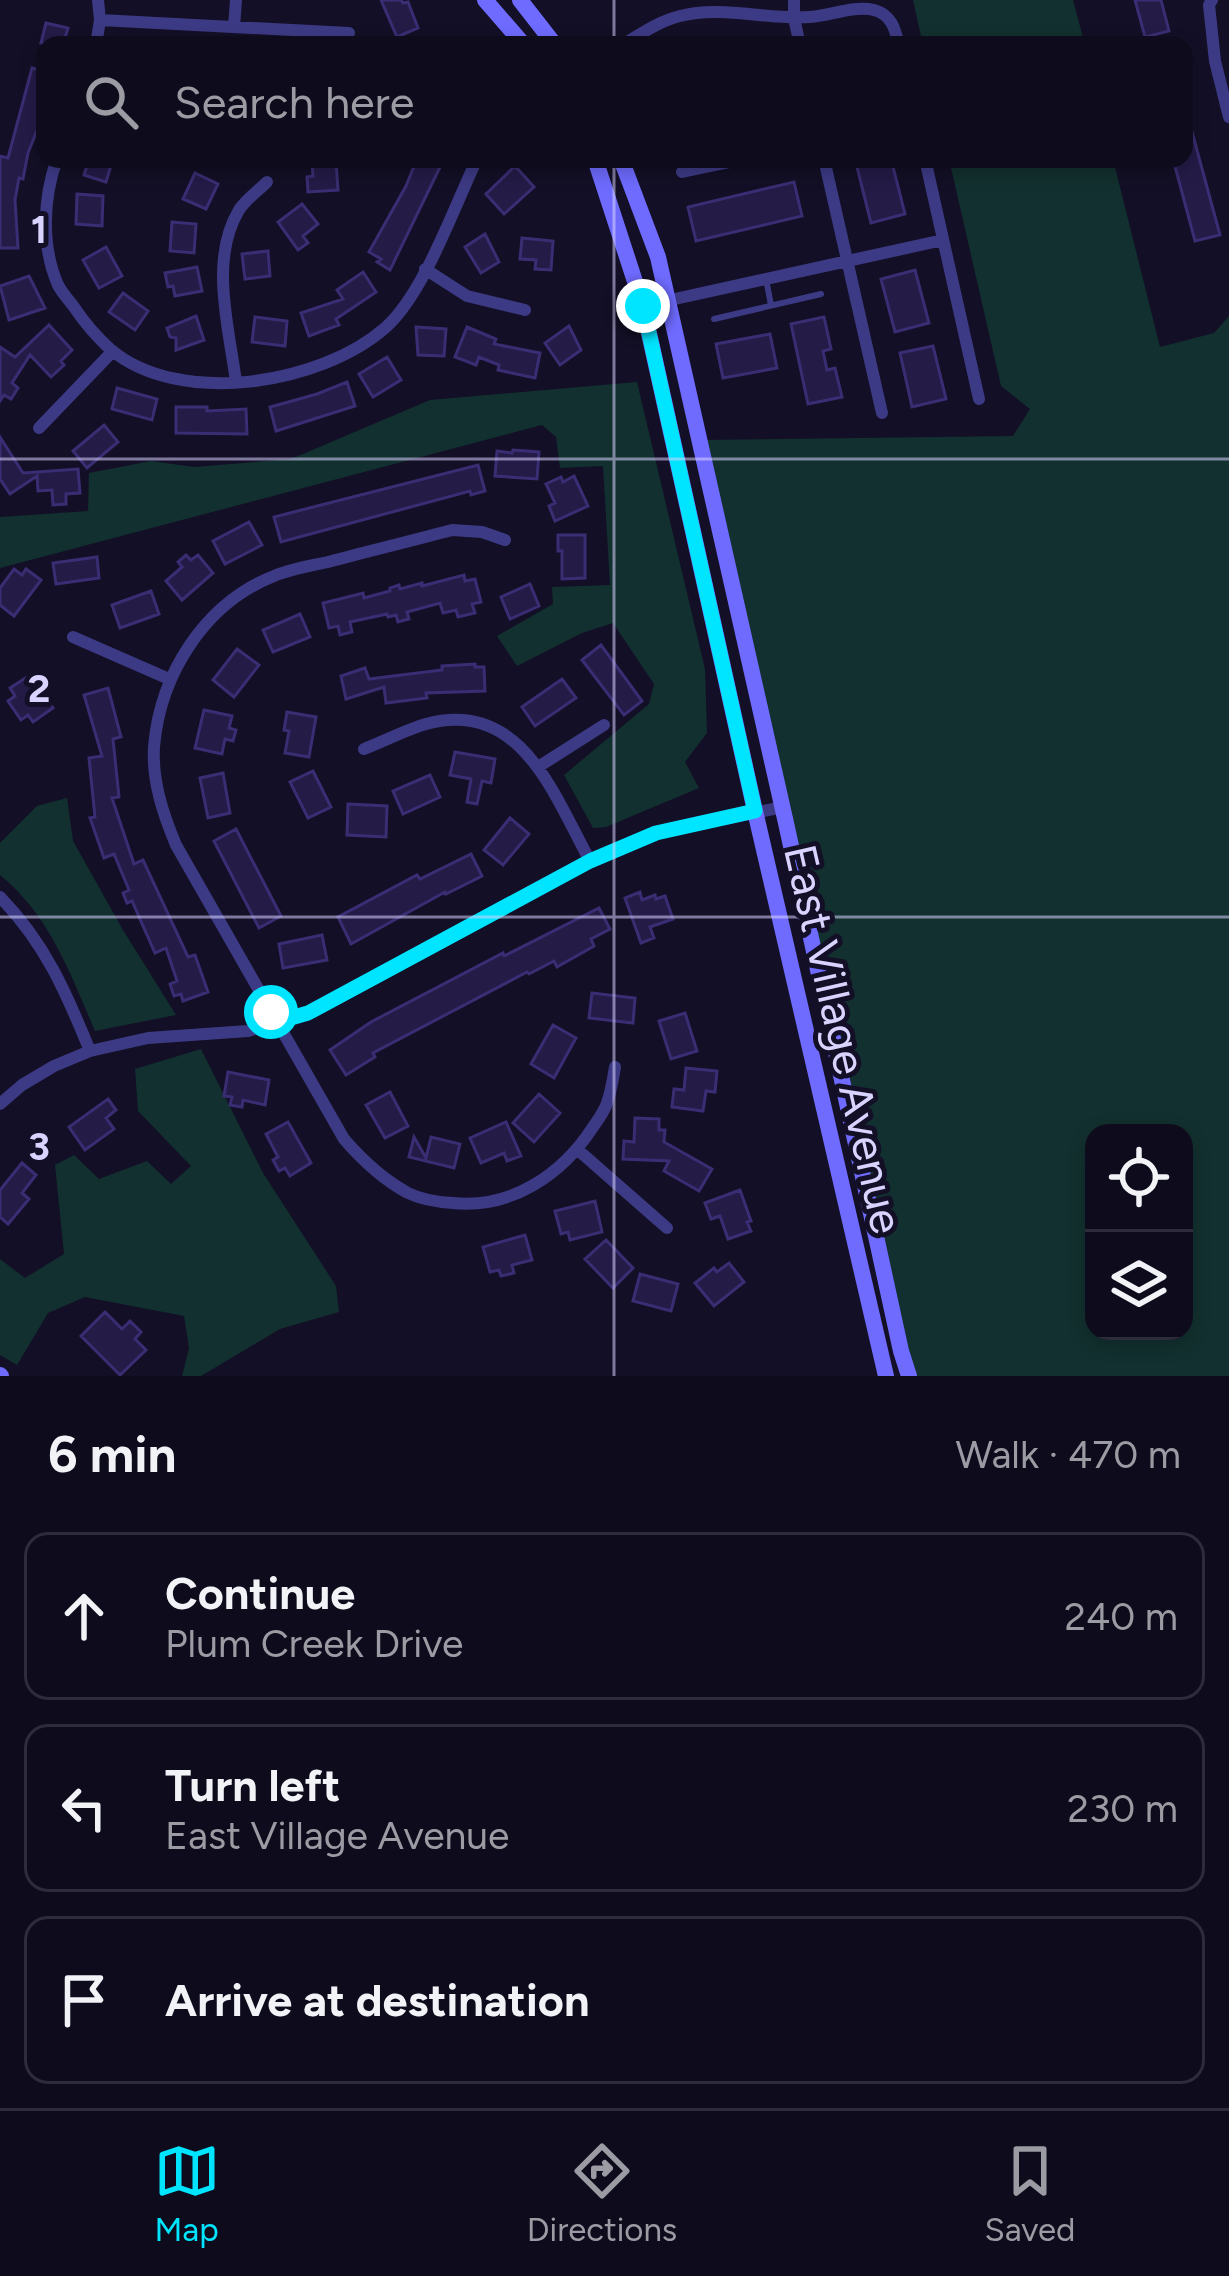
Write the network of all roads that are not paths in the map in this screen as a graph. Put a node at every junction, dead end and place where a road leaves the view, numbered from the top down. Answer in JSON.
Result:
{"nodes":[{"id":1,"x":98,"y":0,"type":"edge"},
{"id":2,"x":236,"y":0,"type":"edge"},
{"id":3,"x":485,"y":0,"type":"edge"},
{"id":4,"x":520,"y":0,"type":"edge"},
{"id":5,"x":794,"y":0,"type":"edge"},
{"id":6,"x":1212,"y":0,"type":"edge"},
{"id":7,"x":794,"y":18,"type":"junction"},
{"id":8,"x":100,"y":20,"type":"junction"},
{"id":9,"x":234,"y":28,"type":"junction"},
{"id":10,"x":349,"y":33,"type":"dead end"},
{"id":11,"x":97,"y":36,"type":"edge"},
{"id":12,"x":516,"y":36,"type":"edge"},
{"id":13,"x":548,"y":36,"type":"edge"},
{"id":14,"x":637,"y":36,"type":"edge"},
{"id":15,"x":798,"y":36,"type":"edge"},
{"id":16,"x":896,"y":36,"type":"edge"},
{"id":17,"x":1229,"y":117,"type":"edge"},
{"id":18,"x":54,"y":168,"type":"edge"},
{"id":19,"x":473,"y":168,"type":"edge"},
{"id":20,"x":598,"y":168,"type":"edge"},
{"id":21,"x":624,"y":168,"type":"edge"},
{"id":22,"x":701,"y":168,"type":"edge"},
{"id":23,"x":826,"y":168,"type":"edge"},
{"id":24,"x":927,"y":168,"type":"edge"},
{"id":25,"x":682,"y":172,"type":"dead end"},
{"id":26,"x":266,"y":182,"type":"dead end"},
{"id":27,"x":943,"y":240,"type":"junction"},
{"id":28,"x":847,"y":262,"type":"junction"},
{"id":29,"x":425,"y":269,"type":"junction"},
{"id":30,"x":766,"y":279,"type":"junction"},
{"id":31,"x":821,"y":294,"type":"dead end"},
{"id":32,"x":667,"y":300,"type":"junction"},
{"id":33,"x":771,"y":305,"type":"junction"},
{"id":34,"x":643,"y":306,"type":"junction"},
{"id":35,"x":525,"y":310,"type":"dead end"},
{"id":36,"x":713,"y":319,"type":"dead end"},
{"id":37,"x":113,"y":351,"type":"junction"},
{"id":38,"x":236,"y":382,"type":"junction"},
{"id":39,"x":979,"y":399,"type":"dead end"},
{"id":40,"x":882,"y":412,"type":"dead end"},
{"id":41,"x":39,"y":428,"type":"dead end"},
{"id":42,"x":505,"y":540,"type":"dead end"},
{"id":43,"x":73,"y":637,"type":"dead end"},
{"id":44,"x":169,"y":679,"type":"junction"},
{"id":45,"x":604,"y":724,"type":"dead end"},
{"id":46,"x":364,"y":749,"type":"dead end"},
{"id":47,"x":538,"y":767,"type":"junction"},
{"id":48,"x":783,"y":807,"type":"junction"},
{"id":49,"x":755,"y":811,"type":"junction"},
{"id":50,"x":590,"y":861,"type":"junction"},
{"id":51,"x":0,"y":897,"type":"edge"},
{"id":52,"x":277,"y":1022,"type":"junction"},
{"id":53,"x":90,"y":1051,"type":"junction"},
{"id":54,"x":615,"y":1067,"type":"dead end"},
{"id":55,"x":0,"y":1104,"type":"edge"},
{"id":56,"x":578,"y":1150,"type":"junction"},
{"id":57,"x":667,"y":1228,"type":"dead end"},
{"id":58,"x":886,"y":1376,"type":"edge"},
{"id":59,"x":909,"y":1376,"type":"edge"}],
"edges":[{"from":1,"to":8,"type":"street"},
{"from":2,"to":9,"type":"street"},
{"from":3,"to":12,"type":"street"},
{"from":4,"to":13,"type":"street"},
{"from":5,"to":7,"type":"street"},
{"from":6,"to":17,"type":"street"},
{"from":7,"to":14,"type":"street"},
{"from":7,"to":15,"type":"street"},
{"from":7,"to":16,"type":"street"},
{"from":8,"to":9,"type":"street"},
{"from":8,"to":11,"type":"street"},
{"from":9,"to":10,"type":"street"},
{"from":18,"to":37,"type":"street"},
{"from":19,"to":29,"type":"street"},
{"from":20,"to":34,"type":"street","name":"East Village Avenue"},
{"from":21,"to":32,"type":"street","name":"East Village Avenue"},
{"from":22,"to":25,"type":"street"},
{"from":23,"to":28,"type":"street"},
{"from":24,"to":27,"type":"street"},
{"from":26,"to":38,"type":"street"},
{"from":27,"to":28,"type":"street"},
{"from":27,"to":39,"type":"street"},
{"from":28,"to":30,"type":"street"},
{"from":28,"to":40,"type":"street"},
{"from":29,"to":35,"type":"street"},
{"from":29,"to":38,"type":"street"},
{"from":30,"to":32,"type":"street"},
{"from":30,"to":33,"type":"lane"},
{"from":31,"to":33,"type":"lane"},
{"from":32,"to":34,"type":"street"},
{"from":32,"to":48,"type":"street","name":"East Village Avenue"},
{"from":33,"to":36,"type":"lane"},
{"from":34,"to":49,"type":"street","name":"East Village Avenue"},
{"from":37,"to":38,"type":"street"},
{"from":37,"to":41,"type":"street"},
{"from":42,"to":44,"type":"street"},
{"from":43,"to":44,"type":"street"},
{"from":44,"to":52,"type":"street"},
{"from":45,"to":47,"type":"street"},
{"from":46,"to":47,"type":"street"},
{"from":47,"to":50,"type":"street"},
{"from":48,"to":49,"type":"street"},
{"from":48,"to":59,"type":"street","name":"East Village Avenue"},
{"from":49,"to":50,"type":"street"},
{"from":49,"to":58,"type":"street","name":"East Village Avenue"},
{"from":50,"to":52,"type":"street"},
{"from":51,"to":53,"type":"street"},
{"from":52,"to":53,"type":"street"},
{"from":52,"to":56,"type":"street"},
{"from":53,"to":55,"type":"street"},
{"from":54,"to":56,"type":"street"},
{"from":56,"to":57,"type":"street"}]}
